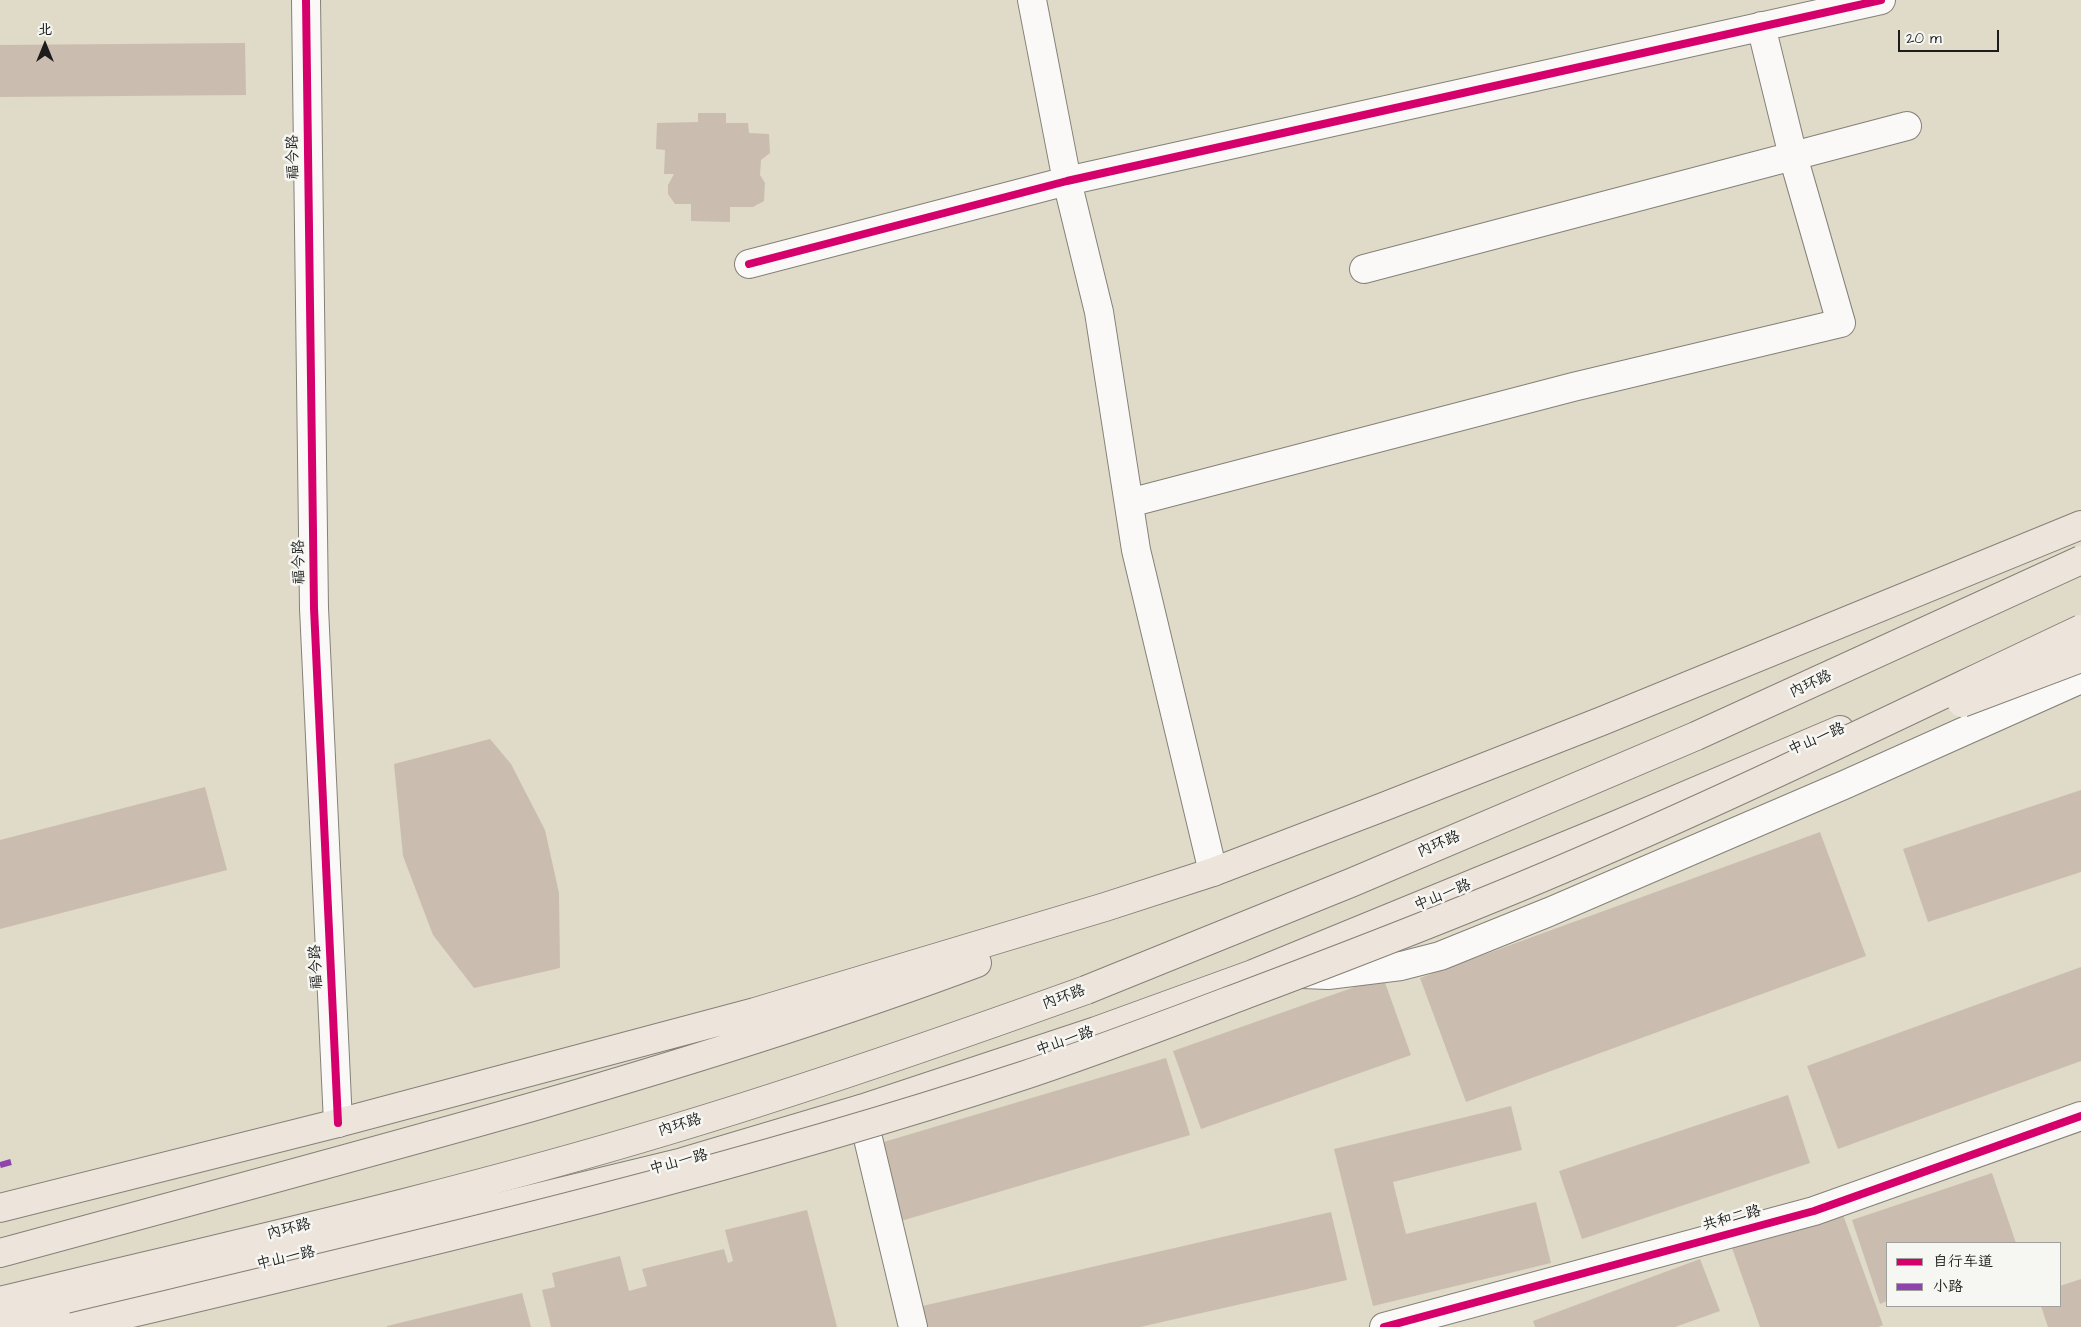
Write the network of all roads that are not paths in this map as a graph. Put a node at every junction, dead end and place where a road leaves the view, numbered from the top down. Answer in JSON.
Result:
{"nodes":[{"id":1,"x":306,"y":0,"type":"edge"},
{"id":2,"x":1032,"y":0,"type":"edge"},
{"id":3,"x":1881,"y":0,"type":"edge"},
{"id":4,"x":1761,"y":26,"type":"junction"},
{"id":5,"x":1908,"y":126,"type":"dead end"},
{"id":6,"x":1793,"y":156,"type":"junction"},
{"id":7,"x":1067,"y":181,"type":"junction"},
{"id":8,"x":749,"y":264,"type":"dead end"},
{"id":9,"x":1364,"y":269,"type":"dead end"},
{"id":10,"x":1129,"y":503,"type":"junction"},
{"id":11,"x":2081,"y":525,"type":"edge"},
{"id":12,"x":2081,"y":560,"type":"edge"},
{"id":13,"x":2081,"y":622,"type":"edge"},
{"id":14,"x":2081,"y":629,"type":"edge"},
{"id":15,"x":2081,"y":658,"type":"edge"},
{"id":16,"x":2081,"y":666,"type":"edge"},
{"id":17,"x":1959,"y":679,"type":"junction"},
{"id":18,"x":2081,"y":679,"type":"edge"},
{"id":19,"x":1806,"y":760,"type":"junction"},
{"id":20,"x":1213,"y":872,"type":"junction"},
{"id":21,"x":1105,"y":907,"type":"junction"},
{"id":22,"x":1253,"y":974,"type":"junction"},
{"id":23,"x":861,"y":1109,"type":"junction"},
{"id":24,"x":2081,"y":1116,"type":"edge"},
{"id":25,"x":338,"y":1123,"type":"junction"},
{"id":26,"x":0,"y":1208,"type":"edge"},
{"id":27,"x":0,"y":1253,"type":"edge"},
{"id":28,"x":0,"y":1301,"type":"edge"},
{"id":29,"x":38,"y":1322,"type":"edge"},
{"id":30,"x":4,"y":1327,"type":"edge"},
{"id":31,"x":73,"y":1327,"type":"edge"},
{"id":32,"x":913,"y":1327,"type":"edge"},
{"id":33,"x":1384,"y":1327,"type":"edge"}],
"edges":[{"from":1,"to":25,"type":"street","name":"福今路"},
{"from":2,"to":7,"type":"street"},
{"from":3,"to":4,"type":"street"},
{"from":4,"to":6,"type":"street"},
{"from":4,"to":7,"type":"street"},
{"from":5,"to":6,"type":"street"},
{"from":6,"to":9,"type":"street"},
{"from":6,"to":10,"type":"street"},
{"from":7,"to":8,"type":"street"},
{"from":7,"to":10,"type":"street"},
{"from":10,"to":20,"type":"street"},
{"from":11,"to":20,"type":"main road"},
{"from":12,"to":28,"type":"main road","name":"内环路","bridge":true},
{"from":13,"to":17,"type":"main road","name":"中山一路"},
{"from":14,"to":19,"type":"main road","bridge":true},
{"from":15,"to":19,"type":"main road","bridge":true},
{"from":16,"to":17,"type":"street"},
{"from":17,"to":22,"type":"main road","name":"中山一路"},
{"from":18,"to":22,"type":"street"},
{"from":19,"to":31,"type":"main road","bridge":true},
{"from":20,"to":21,"type":"main road"},
{"from":21,"to":25,"type":"main road"},
{"from":21,"to":27,"type":"main road"},
{"from":22,"to":23,"type":"main road","name":"中山一路"},
{"from":23,"to":29,"type":"main road","name":"中山一路"},
{"from":23,"to":32,"type":"street"},
{"from":24,"to":33,"type":"street","name":"共和二路"},
{"from":25,"to":26,"type":"main road"},
{"from":29,"to":30,"type":"main road","name":"中山一路"}]}
